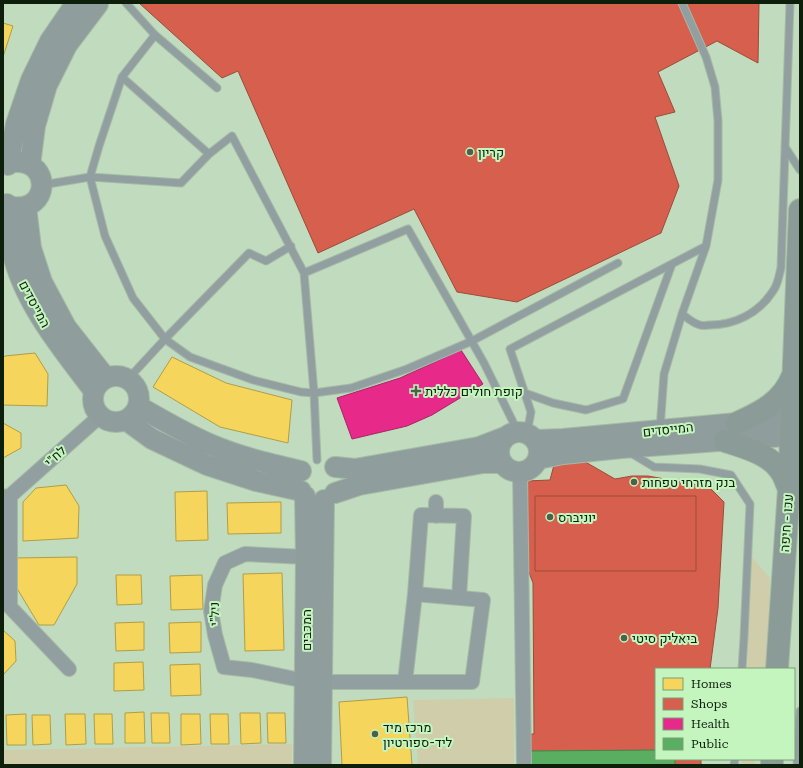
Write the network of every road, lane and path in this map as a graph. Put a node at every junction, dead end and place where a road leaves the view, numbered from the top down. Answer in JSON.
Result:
{"nodes":[{"id":1,"x":76,"y":3,"type":"edge"},
{"id":2,"x":102,"y":3,"type":"edge"},
{"id":3,"x":126,"y":3,"type":"edge"},
{"id":4,"x":682,"y":3,"type":"edge"},
{"id":5,"x":790,"y":3,"type":"edge"},
{"id":6,"x":154,"y":35,"type":"junction"},
{"id":7,"x":122,"y":77,"type":"junction"},
{"id":8,"x":217,"y":88,"type":"dead end"},
{"id":9,"x":785,"y":146,"type":"junction"},
{"id":10,"x":210,"y":154,"type":"junction"},
{"id":11,"x":30,"y":165,"type":"junction"},
{"id":12,"x":6,"y":167,"type":"edge"},
{"id":13,"x":800,"y":170,"type":"edge"},
{"id":14,"x":90,"y":177,"type":"junction"},
{"id":15,"x":42,"y":185,"type":"junction"},
{"id":16,"x":5,"y":202,"type":"edge"},
{"id":17,"x":26,"y":206,"type":"junction"},
{"id":18,"x":800,"y":210,"type":"edge"},
{"id":19,"x":291,"y":246,"type":"junction"},
{"id":20,"x":706,"y":246,"type":"junction"},
{"id":21,"x":618,"y":263,"type":"dead end"},
{"id":22,"x":672,"y":264,"type":"junction"},
{"id":23,"x":304,"y":273,"type":"junction"},
{"id":24,"x":682,"y":314,"type":"junction"},
{"id":25,"x":165,"y":339,"type":"junction"},
{"id":26,"x":472,"y":341,"type":"junction"},
{"id":27,"x":794,"y":372,"type":"junction"},
{"id":28,"x":128,"y":379,"type":"junction"},
{"id":29,"x":100,"y":384,"type":"junction"},
{"id":30,"x":314,"y":393,"type":"junction"},
{"id":31,"x":525,"y":393,"type":"junction"},
{"id":32,"x":132,"y":413,"type":"junction"},
{"id":33,"x":100,"y":416,"type":"junction"},
{"id":34,"x":737,"y":422,"type":"junction"},
{"id":35,"x":796,"y":428,"type":"edge"},
{"id":36,"x":521,"y":435,"type":"junction"},
{"id":37,"x":660,"y":438,"type":"junction"},
{"id":38,"x":725,"y":441,"type":"junction"},
{"id":39,"x":622,"y":448,"type":"junction"},
{"id":40,"x":538,"y":459,"type":"junction"},
{"id":41,"x":317,"y":460,"type":"junction"},
{"id":42,"x":502,"y":463,"type":"junction"},
{"id":43,"x":335,"y":467,"type":"junction"},
{"id":44,"x":520,"y":472,"type":"junction"},
{"id":45,"x":789,"y":489,"type":"junction"},
{"id":46,"x":313,"y":490,"type":"junction"},
{"id":47,"x":7,"y":496,"type":"edge"},
{"id":48,"x":306,"y":556,"type":"junction"},
{"id":49,"x":415,"y":594,"type":"junction"},
{"id":50,"x":458,"y":598,"type":"junction"},
{"id":51,"x":7,"y":607,"type":"edge"},
{"id":52,"x":742,"y":668,"type":"edge"},
{"id":53,"x":778,"y":668,"type":"edge"},
{"id":54,"x":69,"y":669,"type":"dead end"},
{"id":55,"x":314,"y":681,"type":"junction"},
{"id":56,"x":406,"y":682,"type":"junction"},
{"id":57,"x":800,"y":711,"type":"edge"},
{"id":58,"x":304,"y":765,"type":"edge"},
{"id":59,"x":321,"y":765,"type":"edge"},
{"id":60,"x":524,"y":765,"type":"edge"},
{"id":61,"x":797,"y":765,"type":"edge"}],
"edges":[{"from":1,"to":12,"type":"street"},
{"from":2,"to":11,"type":"street"},
{"from":3,"to":6,"type":"lane"},
{"from":4,"to":20,"type":"lane"},
{"from":5,"to":9,"type":"lane"},
{"from":6,"to":7,"type":"lane"},
{"from":6,"to":8,"type":"lane"},
{"from":7,"to":10,"type":"lane"},
{"from":7,"to":14,"type":"lane"},
{"from":9,"to":13,"type":"lane"},
{"from":9,"to":24,"type":"lane"},
{"from":10,"to":14,"type":"lane"},
{"from":10,"to":19,"type":"lane"},
{"from":11,"to":12,"type":"street"},
{"from":11,"to":15,"type":"street"},
{"from":14,"to":15,"type":"lane"},
{"from":14,"to":25,"type":"lane"},
{"from":15,"to":17,"type":"street"},
{"from":16,"to":17,"type":"street"},
{"from":16,"to":29,"type":"street","name":"המייסדים"},
{"from":17,"to":29,"type":"street","name":"המייסדים"},
{"from":18,"to":27,"type":"highway","name":"עכו - חיפה"},
{"from":19,"to":23,"type":"lane"},
{"from":19,"to":25,"type":"lane"},
{"from":20,"to":22,"type":"lane"},
{"from":20,"to":24,"type":"lane"},
{"from":21,"to":26,"type":"lane"},
{"from":22,"to":31,"type":"lane"},
{"from":22,"to":31,"type":"lane"},
{"from":23,"to":26,"type":"lane"},
{"from":23,"to":30,"type":"lane"},
{"from":24,"to":37,"type":"lane"},
{"from":25,"to":28,"type":"lane"},
{"from":25,"to":30,"type":"lane"},
{"from":26,"to":30,"type":"lane"},
{"from":26,"to":36,"type":"lane"},
{"from":27,"to":34,"type":"highway"},
{"from":27,"to":35,"type":"highway","name":"עכו - חיפה"},
{"from":28,"to":29,"type":"street"},
{"from":28,"to":32,"type":"street"},
{"from":29,"to":33,"type":"street"},
{"from":30,"to":41,"type":"lane"},
{"from":31,"to":36,"type":"lane"},
{"from":32,"to":33,"type":"street"},
{"from":32,"to":46,"type":"street"},
{"from":33,"to":47,"type":"street","name":"לח\"י"},
{"from":34,"to":35,"type":"street","name":"המייסדים"},
{"from":34,"to":37,"type":"street","name":"המייסדים"},
{"from":35,"to":38,"type":"street","name":"המייסדים"},
{"from":35,"to":45,"type":"highway","name":"עכו - חיפה"},
{"from":36,"to":37,"type":"street","name":"המייסדים"},
{"from":36,"to":40,"type":"street"},
{"from":36,"to":42,"type":"street"},
{"from":36,"to":43,"type":"street","name":"המייסדים"},
{"from":37,"to":38,"type":"street","name":"המייסדים"},
{"from":37,"to":39,"type":"street","name":"המייסדים"},
{"from":38,"to":45,"type":"highway"},
{"from":39,"to":40,"type":"street","name":"המייסדים"},
{"from":39,"to":52,"type":"lane"},
{"from":40,"to":44,"type":"street"},
{"from":41,"to":43,"type":"street"},
{"from":41,"to":46,"type":"street"},
{"from":42,"to":44,"type":"street"},
{"from":42,"to":46,"type":"street"},
{"from":43,"to":46,"type":"street"},
{"from":44,"to":60,"type":"street"},
{"from":45,"to":53,"type":"highway","name":"עכו - חיפה"},
{"from":46,"to":48,"type":"street","name":"המכבים"},
{"from":46,"to":55,"type":"street","name":"המכבים"},
{"from":47,"to":51,"type":"street","name":"לח\"י"},
{"from":48,"to":55,"type":"street","name":"המכבים"},
{"from":48,"to":55,"type":"street","name":"ניל\"י"},
{"from":49,"to":50,"type":"street"},
{"from":49,"to":50,"type":"street"},
{"from":49,"to":56,"type":"street"},
{"from":50,"to":56,"type":"street"},
{"from":51,"to":54,"type":"street","name":"לח\"י"},
{"from":55,"to":56,"type":"street"},
{"from":55,"to":58,"type":"street","name":"המכבים"},
{"from":55,"to":59,"type":"street","name":"המכבים"},
{"from":57,"to":61,"type":"lane"}]}
